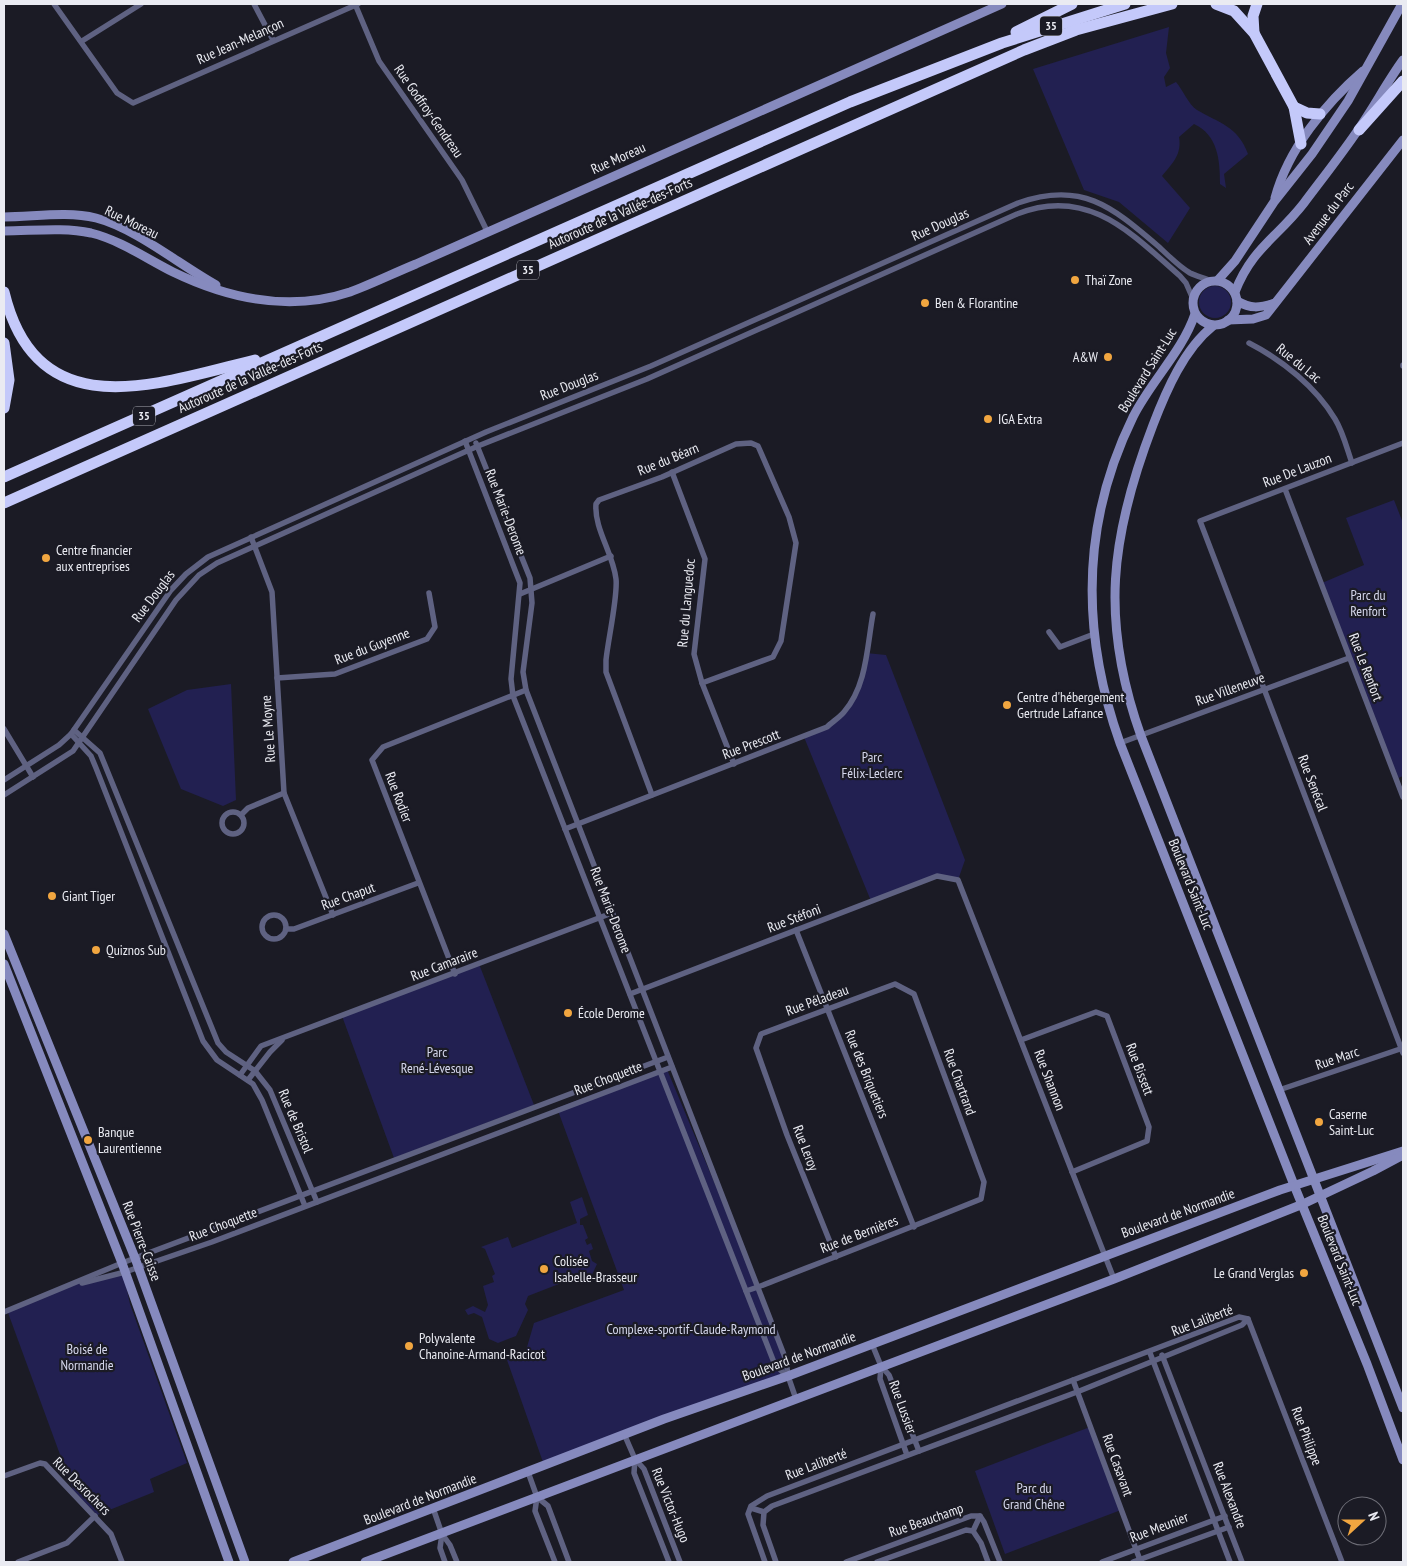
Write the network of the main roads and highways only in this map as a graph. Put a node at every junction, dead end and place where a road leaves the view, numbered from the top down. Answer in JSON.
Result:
{"nodes":[{"id":1,"x":1072,"y":4,"type":"edge"},
{"id":2,"x":1125,"y":4,"type":"edge"},
{"id":3,"x":1172,"y":4,"type":"edge"},
{"id":4,"x":1216,"y":4,"type":"edge"},
{"id":5,"x":1257,"y":4,"type":"edge"},
{"id":6,"x":1254,"y":33,"type":"junction"},
{"id":7,"x":979,"y":52,"type":"junction"},
{"id":8,"x":1403,"y":81,"type":"edge"},
{"id":9,"x":1294,"y":107,"type":"junction"},
{"id":10,"x":1320,"y":114,"type":"road end"},
{"id":11,"x":1359,"y":130,"type":"road end"},
{"id":12,"x":1301,"y":144,"type":"road end"},
{"id":13,"x":4,"y":292,"type":"edge"},
{"id":14,"x":4,"y":343,"type":"edge"},
{"id":15,"x":284,"y":353,"type":"junction"},
{"id":16,"x":4,"y":408,"type":"edge"},
{"id":17,"x":4,"y":477,"type":"edge"},
{"id":18,"x":4,"y":503,"type":"edge"}],
"edges":[{"from":1,"to":7,"type":"highway"},
{"from":2,"to":7,"type":"highway","name":"Autoroute de la Vallée-des-Forts","number":"35"},
{"from":3,"to":18,"type":"highway","name":"Autoroute de la Vallée-des-Forts","number":"35"},
{"from":4,"to":6,"type":"highway"},
{"from":5,"to":6,"type":"highway"},
{"from":6,"to":9,"type":"highway"},
{"from":7,"to":15,"type":"highway","name":"Autoroute de la Vallée-des-Forts","number":"35"},
{"from":8,"to":11,"type":"highway"},
{"from":9,"to":10,"type":"highway"},
{"from":9,"to":12,"type":"highway"},
{"from":13,"to":15,"type":"highway"},
{"from":14,"to":16,"type":"highway"},
{"from":15,"to":17,"type":"highway","name":"Autoroute de la Vallée-des-Forts","number":"35"}]}
